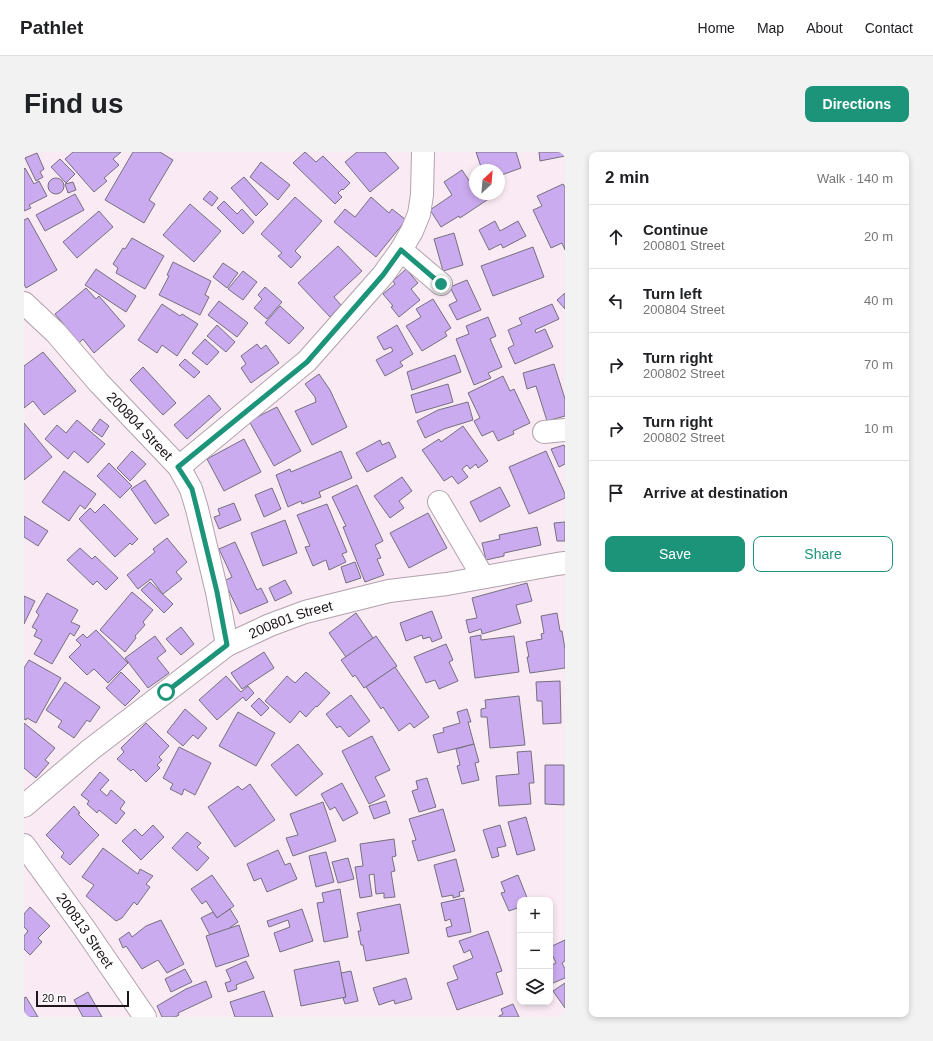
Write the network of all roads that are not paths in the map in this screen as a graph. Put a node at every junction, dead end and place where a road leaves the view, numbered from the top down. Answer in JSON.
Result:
{"nodes":[{"id":1,"x":423,"y":152,"type":"edge"},
{"id":2,"x":401,"y":250,"type":"junction"},
{"id":3,"x":441,"y":284,"type":"dead end"},
{"id":4,"x":24,"y":303,"type":"edge"},
{"id":5,"x":178,"y":467,"type":"junction"},
{"id":6,"x":439,"y":502,"type":"dead end"},
{"id":7,"x":565,"y":563,"type":"edge"},
{"id":8,"x":483,"y":577,"type":"junction"},
{"id":9,"x":227,"y":645,"type":"junction"},
{"id":10,"x":26,"y":800,"type":"edge"},
{"id":11,"x":24,"y":845,"type":"edge"},
{"id":12,"x":146,"y":1017,"type":"edge"}],
"edges":[{"from":1,"to":2,"type":"street"},
{"from":2,"to":3,"type":"street"},
{"from":2,"to":5,"type":"street"},
{"from":4,"to":5,"type":"street","name":"200804 Street"},
{"from":5,"to":9,"type":"street","name":"200804 Street"},
{"from":6,"to":8,"type":"street"},
{"from":7,"to":8,"type":"street","name":"200801 Street"},
{"from":8,"to":9,"type":"street","name":"200801 Street"},
{"from":9,"to":10,"type":"street","name":"200801 Street"},
{"from":11,"to":12,"type":"street","name":"200813 Street"}]}
